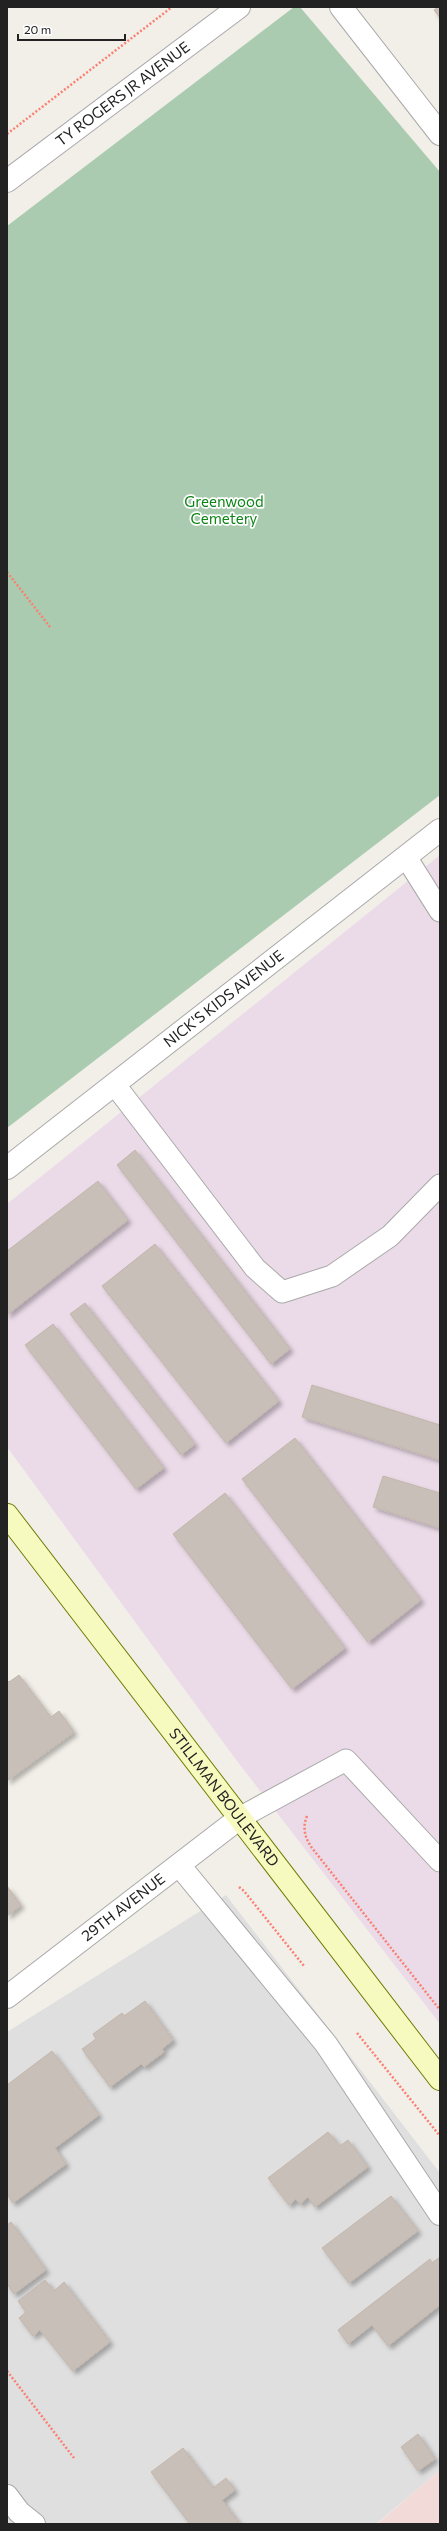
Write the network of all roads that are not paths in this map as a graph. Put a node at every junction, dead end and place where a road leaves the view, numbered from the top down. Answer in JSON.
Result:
{"nodes":[{"id":1,"x":239,"y":7,"type":"edge"},
{"id":2,"x":341,"y":7,"type":"edge"},
{"id":3,"x":440,"y":134,"type":"edge"},
{"id":4,"x":7,"y":181,"type":"edge"},
{"id":5,"x":440,"y":830,"type":"edge"},
{"id":6,"x":406,"y":857,"type":"junction"},
{"id":7,"x":440,"y":911,"type":"edge"},
{"id":8,"x":115,"y":1085,"type":"junction"},
{"id":9,"x":7,"y":1168,"type":"edge"},
{"id":10,"x":440,"y":1186,"type":"edge"},
{"id":11,"x":7,"y":1515,"type":"edge"},
{"id":12,"x":241,"y":1817,"type":"junction"},
{"id":13,"x":440,"y":1861,"type":"edge"},
{"id":14,"x":179,"y":1864,"type":"junction"},
{"id":15,"x":7,"y":1997,"type":"edge"},
{"id":16,"x":440,"y":2079,"type":"edge"},
{"id":17,"x":440,"y":2214,"type":"edge"},
{"id":18,"x":7,"y":2496,"type":"edge"},
{"id":19,"x":34,"y":2524,"type":"edge"}],
"edges":[{"from":1,"to":4,"type":"street","name":"TY ROGERS JR AVENUE"},
{"from":2,"to":3,"type":"street"},
{"from":5,"to":6,"type":"street","name":"NICK'S KIDS AVENUE"},
{"from":6,"to":7,"type":"lane"},
{"from":6,"to":8,"type":"street","name":"NICK'S KIDS AVENUE"},
{"from":8,"to":9,"type":"street","name":"NICK'S KIDS AVENUE"},
{"from":8,"to":10,"type":"lane"},
{"from":11,"to":12,"type":"main road","name":"STILLMAN BOULEVARD"},
{"from":12,"to":13,"type":"lane"},
{"from":12,"to":14,"type":"street","name":"29TH AVENUE"},
{"from":12,"to":16,"type":"main road","name":"STILLMAN BOULEVARD"},
{"from":14,"to":15,"type":"street","name":"29TH AVENUE"},
{"from":14,"to":17,"type":"street"},
{"from":18,"to":19,"type":"street"}]}
